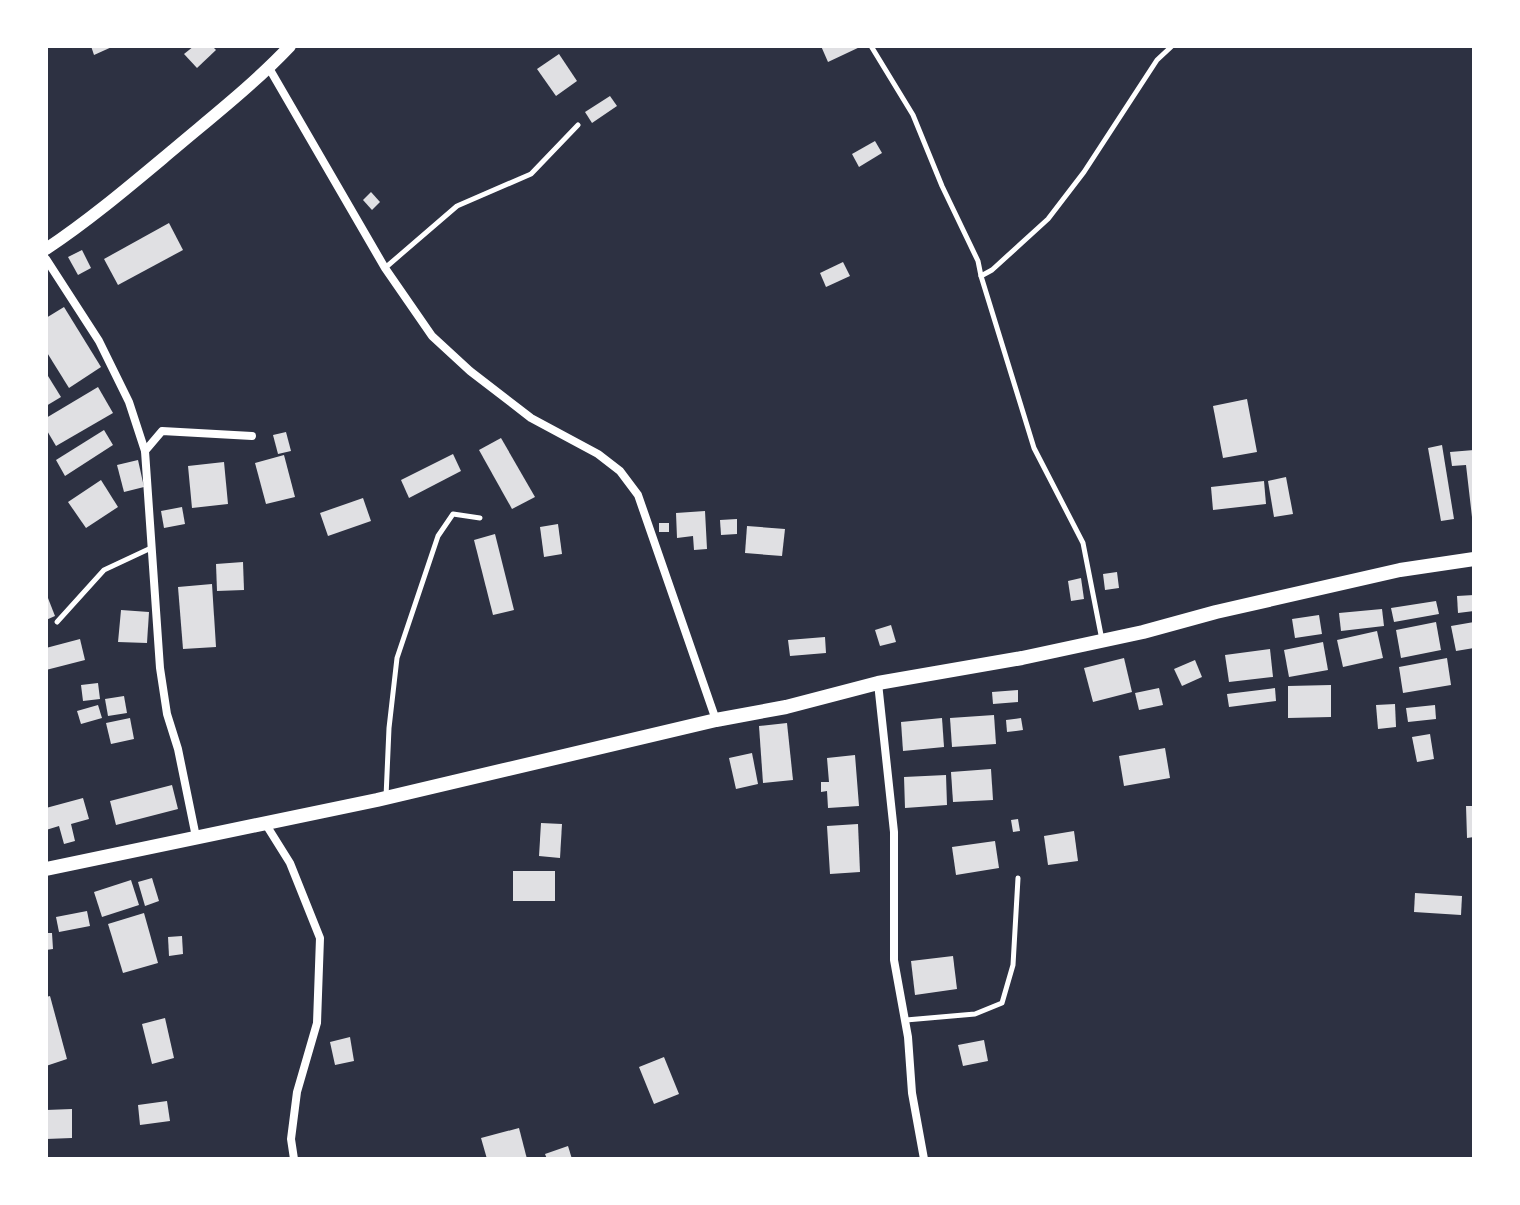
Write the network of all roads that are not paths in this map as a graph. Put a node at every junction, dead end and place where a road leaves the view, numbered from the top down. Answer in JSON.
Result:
{"nodes":[{"id":1,"x":290,"y":46,"type":"edge"},
{"id":2,"x":871,"y":46,"type":"edge"},
{"id":3,"x":1172,"y":46,"type":"edge"},
{"id":4,"x":269,"y":68,"type":"junction"},
{"id":5,"x":578,"y":125,"type":"dead end"},
{"id":6,"x":46,"y":249,"type":"edge"},
{"id":7,"x":46,"y":259,"type":"edge"},
{"id":8,"x":385,"y":268,"type":"junction"},
{"id":9,"x":981,"y":276,"type":"junction"},
{"id":10,"x":252,"y":436,"type":"dead end"},
{"id":11,"x":145,"y":451,"type":"junction"},
{"id":12,"x":480,"y":518,"type":"dead end"},
{"id":13,"x":152,"y":547,"type":"junction"},
{"id":14,"x":1474,"y":559,"type":"edge"},
{"id":15,"x":57,"y":622,"type":"dead end"},
{"id":16,"x":1102,"y":641,"type":"junction"},
{"id":17,"x":878,"y":683,"type":"junction"},
{"id":18,"x":716,"y":720,"type":"junction"},
{"id":19,"x":386,"y":798,"type":"junction"},
{"id":20,"x":265,"y":823,"type":"junction"},
{"id":21,"x":196,"y":837,"type":"junction"},
{"id":22,"x":46,"y":869,"type":"edge"},
{"id":23,"x":1018,"y":878,"type":"dead end"},
{"id":24,"x":905,"y":1020,"type":"junction"},
{"id":25,"x":294,"y":1159,"type":"edge"},
{"id":26,"x":924,"y":1159,"type":"edge"}],
"edges":[{"from":1,"to":4,"type":"street"},
{"from":2,"to":9,"type":"lane"},
{"from":3,"to":9,"type":"lane"},
{"from":4,"to":6,"type":"street"},
{"from":4,"to":8,"type":"street"},
{"from":5,"to":8,"type":"lane"},
{"from":7,"to":11,"type":"street"},
{"from":8,"to":18,"type":"street"},
{"from":9,"to":16,"type":"lane"},
{"from":10,"to":11,"type":"street"},
{"from":11,"to":13,"type":"street"},
{"from":12,"to":19,"type":"lane"},
{"from":13,"to":15,"type":"lane"},
{"from":13,"to":21,"type":"street"},
{"from":14,"to":16,"type":"main road"},
{"from":16,"to":17,"type":"main road"},
{"from":17,"to":18,"type":"main road"},
{"from":17,"to":24,"type":"street"},
{"from":18,"to":19,"type":"main road"},
{"from":19,"to":20,"type":"main road"},
{"from":20,"to":21,"type":"main road"},
{"from":20,"to":25,"type":"street"},
{"from":21,"to":22,"type":"main road"},
{"from":23,"to":24,"type":"lane"},
{"from":24,"to":26,"type":"street"}]}
